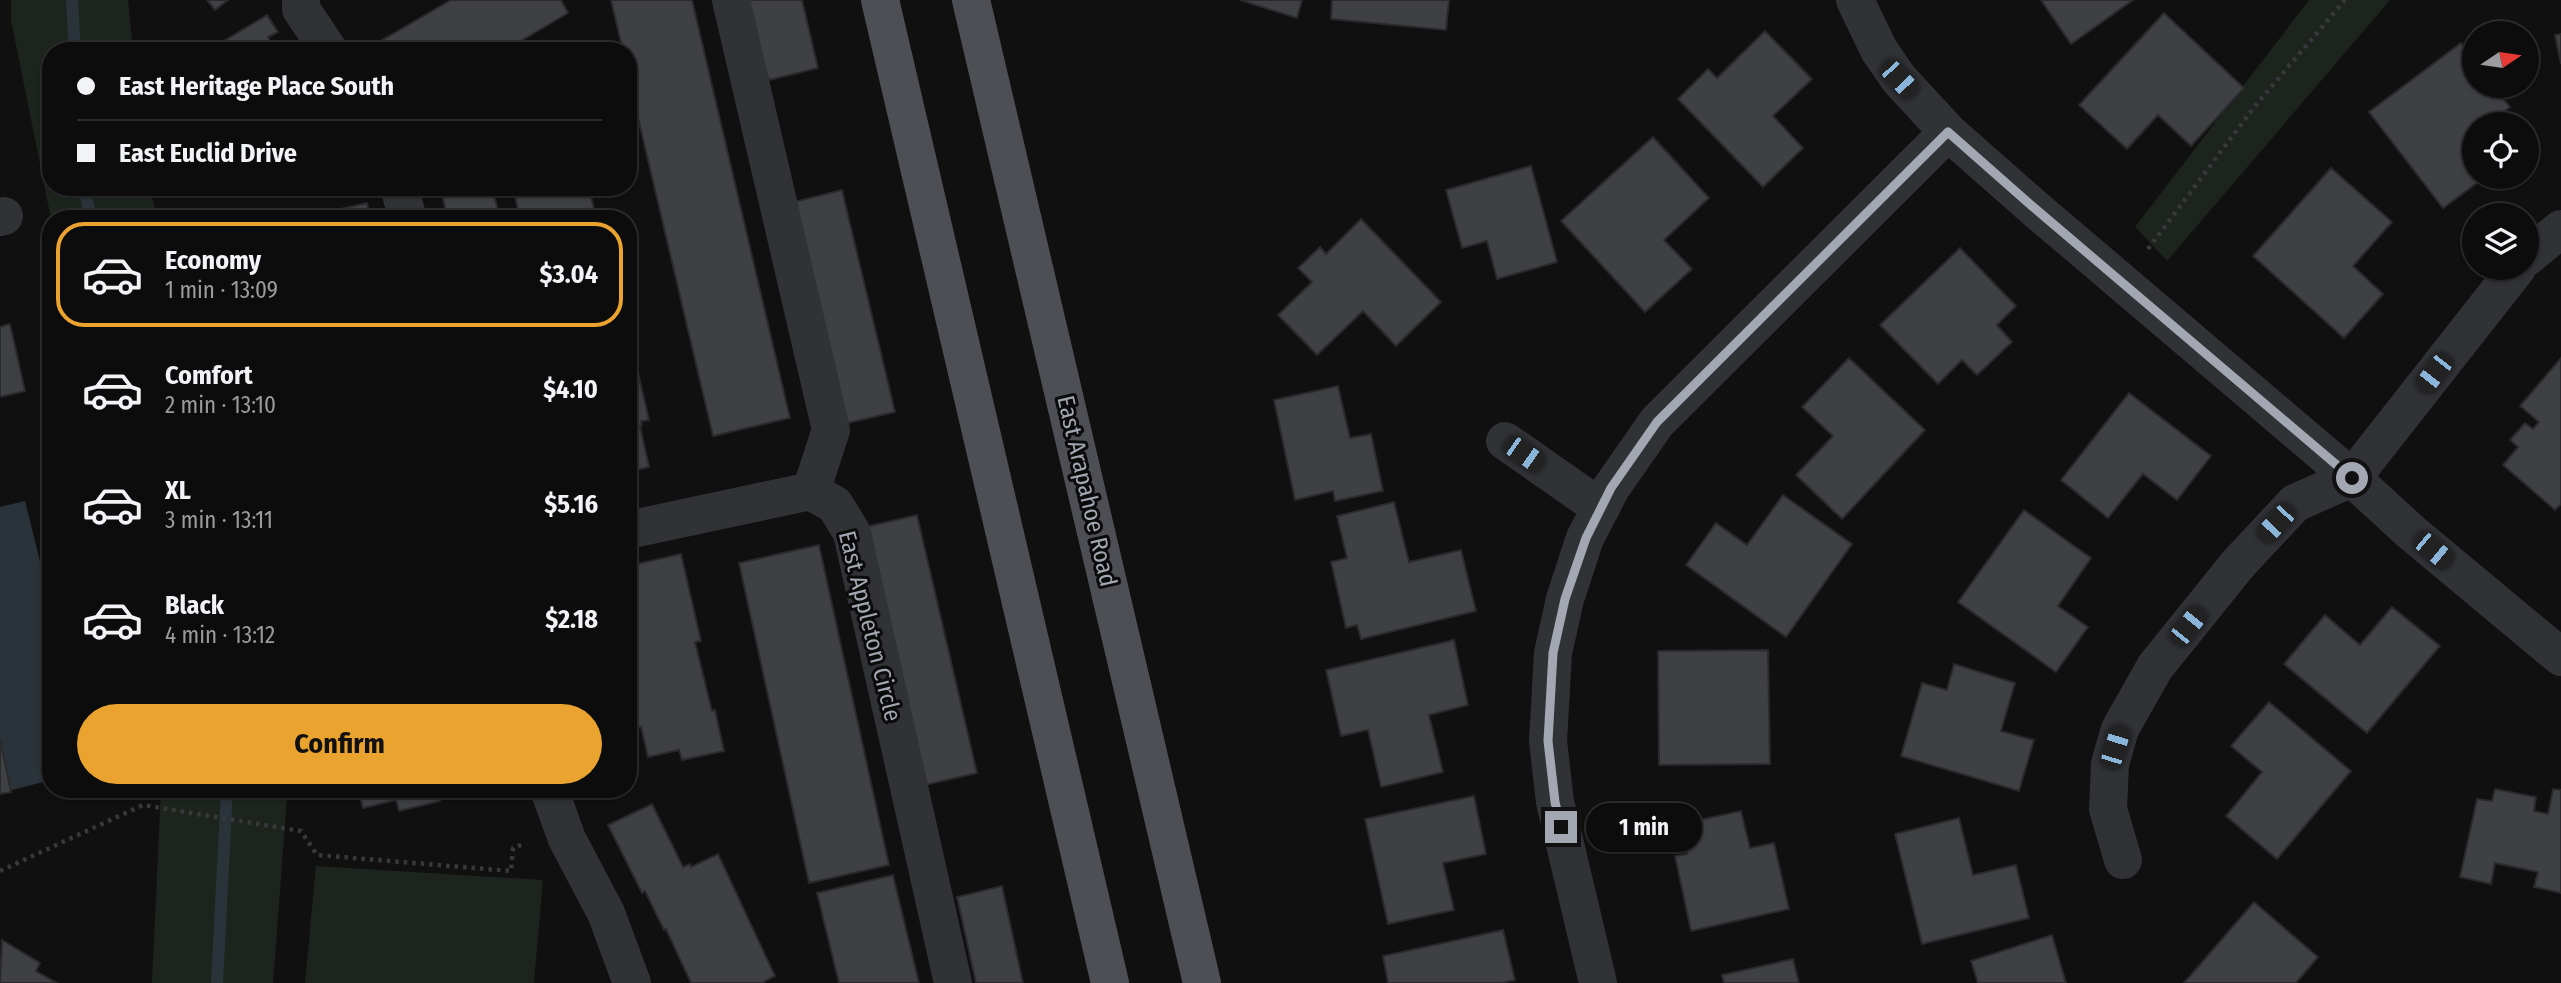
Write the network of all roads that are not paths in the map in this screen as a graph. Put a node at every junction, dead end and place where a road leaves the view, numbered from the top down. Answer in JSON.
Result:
{"nodes":[{"id":1,"x":301,"y":0,"type":"edge"},
{"id":2,"x":731,"y":0,"type":"edge"},
{"id":3,"x":880,"y":0,"type":"edge"},
{"id":4,"x":971,"y":0,"type":"edge"},
{"id":5,"x":1855,"y":0,"type":"edge"},
{"id":6,"x":323,"y":42,"type":"edge"},
{"id":7,"x":1948,"y":132,"type":"junction"},
{"id":8,"x":2561,"y":229,"type":"edge"},
{"id":9,"x":2539,"y":247,"type":"edge"},
{"id":10,"x":2507,"y":280,"type":"edge"},
{"id":11,"x":1505,"y":441,"type":"dead end"},
{"id":12,"x":2352,"y":478,"type":"junction"},
{"id":13,"x":811,"y":491,"type":"junction"},
{"id":14,"x":1601,"y":508,"type":"junction"},
{"id":15,"x":637,"y":528,"type":"edge"},
{"id":16,"x":2561,"y":657,"type":"edge"},
{"id":17,"x":553,"y":798,"type":"edge"},
{"id":18,"x":2123,"y":860,"type":"dead end"},
{"id":19,"x":632,"y":983,"type":"edge"},
{"id":20,"x":953,"y":983,"type":"edge"},
{"id":21,"x":1110,"y":983,"type":"edge"},
{"id":22,"x":1202,"y":983,"type":"edge"},
{"id":23,"x":1598,"y":983,"type":"edge"}],
"edges":[{"from":1,"to":6,"type":"street"},
{"from":2,"to":13,"type":"street"},
{"from":3,"to":21,"type":"main road"},
{"from":4,"to":22,"type":"main road","name":"East Arapahoe Road"},
{"from":5,"to":7,"type":"street"},
{"from":7,"to":12,"type":"street"},
{"from":7,"to":14,"type":"street"},
{"from":8,"to":9,"type":"street"},
{"from":10,"to":12,"type":"street"},
{"from":11,"to":14,"type":"street"},
{"from":12,"to":16,"type":"street"},
{"from":12,"to":18,"type":"street"},
{"from":13,"to":15,"type":"street"},
{"from":13,"to":20,"type":"street","name":"East Appleton Circle"},
{"from":14,"to":23,"type":"street"},
{"from":17,"to":19,"type":"street"}]}
